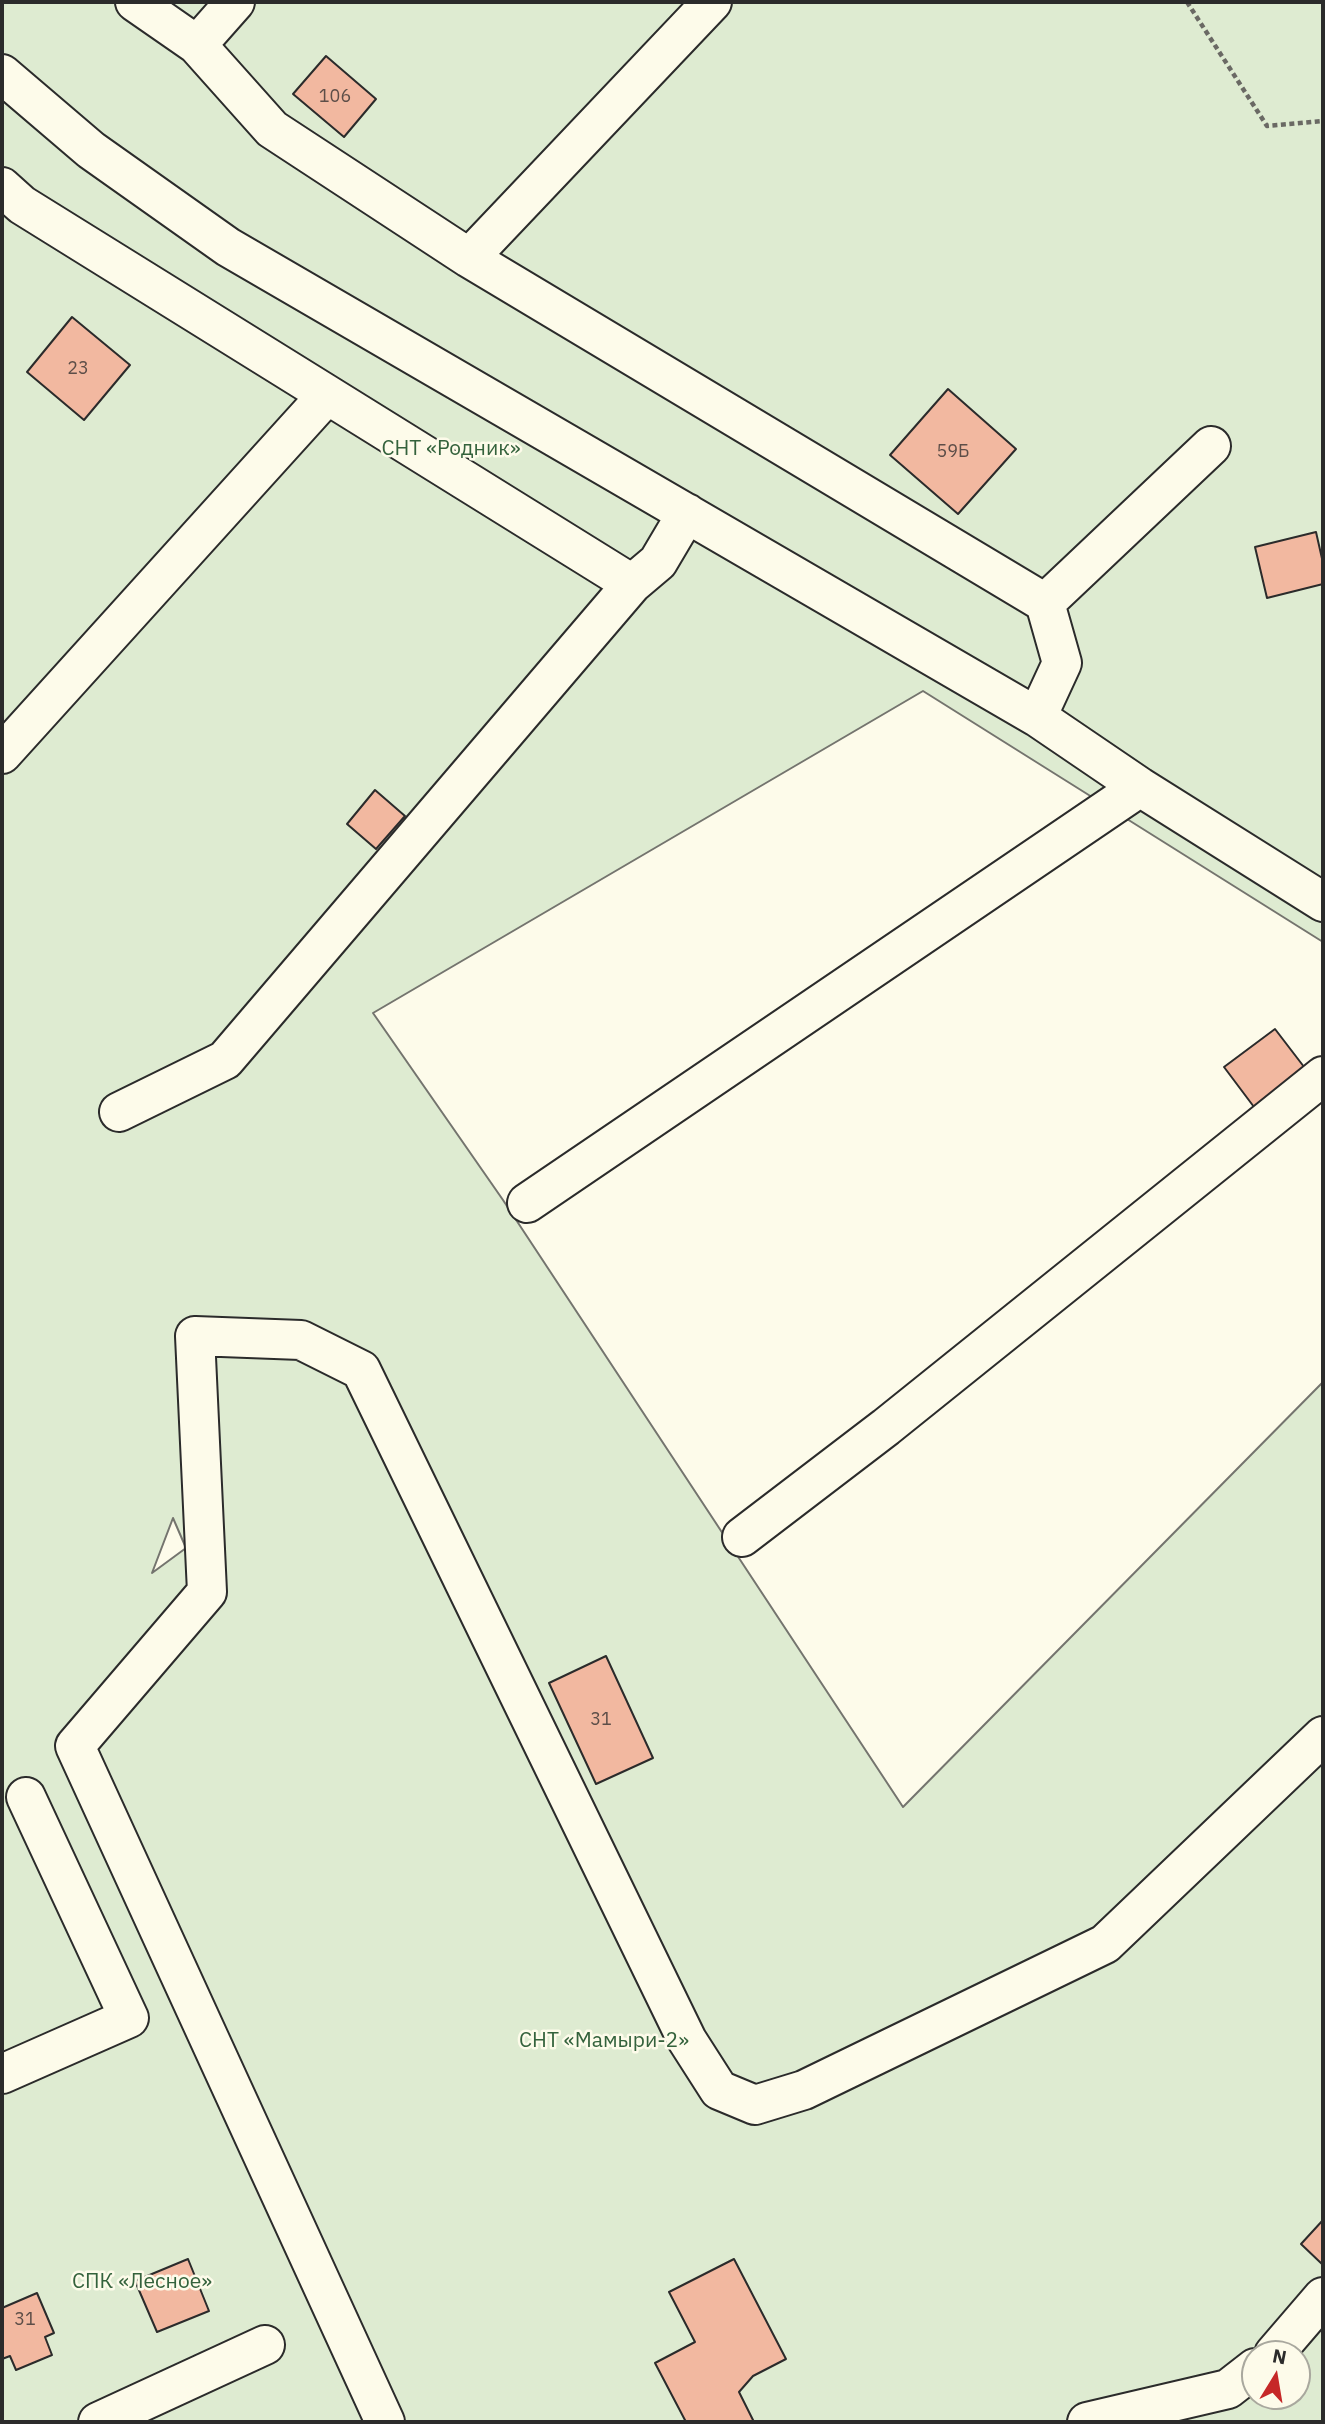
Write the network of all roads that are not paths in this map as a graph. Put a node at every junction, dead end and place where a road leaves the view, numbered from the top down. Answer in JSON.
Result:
{"nodes":[{"id":1,"x":135,"y":2,"type":"edge"},
{"id":2,"x":235,"y":2,"type":"edge"},
{"id":3,"x":712,"y":2,"type":"edge"},
{"id":4,"x":197,"y":45,"type":"junction"},
{"id":5,"x":2,"y":74,"type":"edge"},
{"id":6,"x":8,"y":206,"type":"edge"},
{"id":7,"x":468,"y":258,"type":"junction"},
{"id":8,"x":327,"y":395,"type":"junction"},
{"id":9,"x":1211,"y":446,"type":"dead end"},
{"id":10,"x":687,"y":513,"type":"junction"},
{"id":11,"x":632,"y":584,"type":"junction"},
{"id":12,"x":1045,"y":603,"type":"junction"},
{"id":13,"x":1037,"y":717,"type":"junction"},
{"id":14,"x":2,"y":754,"type":"edge"},
{"id":15,"x":1140,"y":787,"type":"junction"},
{"id":16,"x":1323,"y":902,"type":"edge"},
{"id":17,"x":1323,"y":1076,"type":"edge"},
{"id":18,"x":118,"y":1112,"type":"dead end"},
{"id":19,"x":527,"y":1203,"type":"dead end"},
{"id":20,"x":742,"y":1537,"type":"dead end"},
{"id":21,"x":1323,"y":1736,"type":"edge"},
{"id":22,"x":26,"y":1797,"type":"dead end"},
{"id":23,"x":2,"y":2074,"type":"edge"},
{"id":24,"x":1323,"y":2297,"type":"edge"},
{"id":25,"x":1286,"y":2340,"type":"edge"},
{"id":26,"x":265,"y":2346,"type":"dead end"},
{"id":27,"x":1241,"y":2379,"type":"edge"},
{"id":28,"x":98,"y":2422,"type":"edge"},
{"id":29,"x":385,"y":2422,"type":"edge"},
{"id":30,"x":1087,"y":2422,"type":"edge"}],
"edges":[{"from":1,"to":4,"type":"street"},
{"from":2,"to":4,"type":"street"},
{"from":3,"to":7,"type":"street"},
{"from":4,"to":7,"type":"street"},
{"from":5,"to":10,"type":"street"},
{"from":6,"to":8,"type":"street"},
{"from":7,"to":12,"type":"street"},
{"from":8,"to":11,"type":"street"},
{"from":8,"to":14,"type":"street"},
{"from":9,"to":12,"type":"street"},
{"from":10,"to":11,"type":"street"},
{"from":10,"to":13,"type":"street"},
{"from":11,"to":18,"type":"street"},
{"from":12,"to":13,"type":"street"},
{"from":13,"to":15,"type":"street"},
{"from":15,"to":16,"type":"street"},
{"from":15,"to":19,"type":"street"},
{"from":17,"to":20,"type":"street"},
{"from":21,"to":29,"type":"street"},
{"from":22,"to":23,"type":"street"},
{"from":24,"to":25,"type":"street"},
{"from":26,"to":28,"type":"street"},
{"from":27,"to":30,"type":"street"}]}
